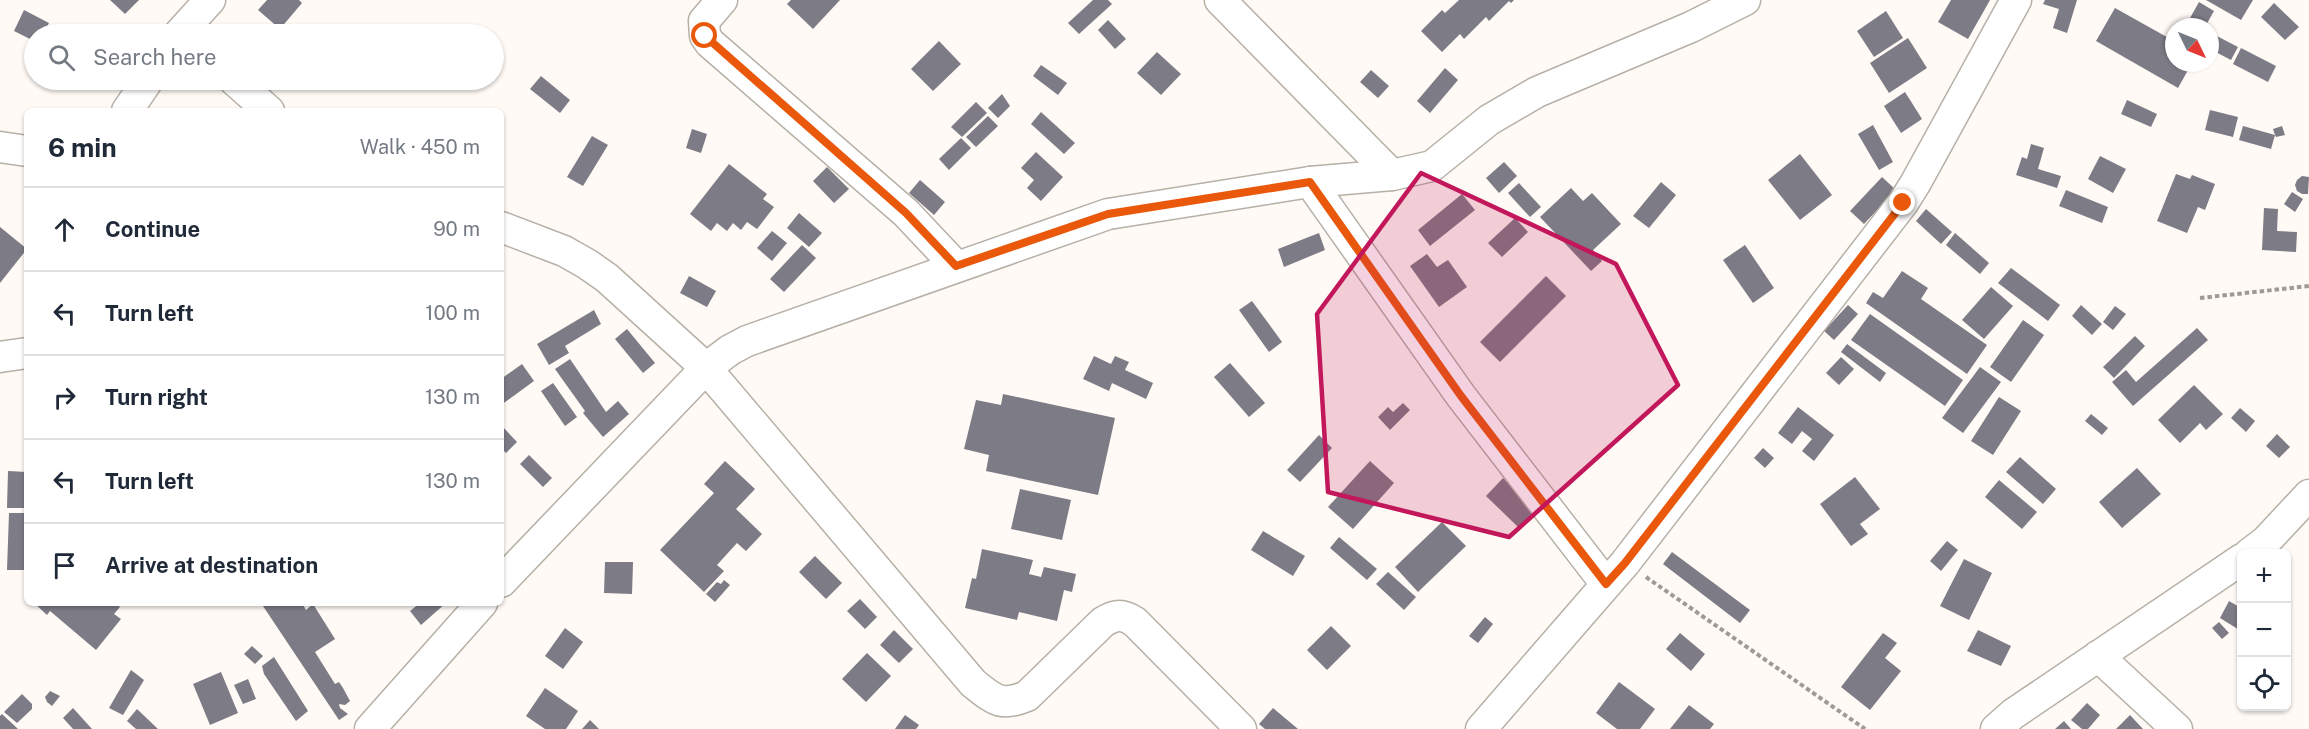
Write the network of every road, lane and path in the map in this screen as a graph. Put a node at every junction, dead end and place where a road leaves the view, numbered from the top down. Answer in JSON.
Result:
{"nodes":[{"id":1,"x":210,"y":0,"type":"edge"},
{"id":2,"x":722,"y":0,"type":"edge"},
{"id":3,"x":1745,"y":0,"type":"edge"},
{"id":4,"x":2016,"y":0,"type":"edge"},
{"id":5,"x":1230,"y":4,"type":"edge"},
{"id":6,"x":190,"y":24,"type":"edge"},
{"id":7,"x":141,"y":90,"type":"edge"},
{"id":8,"x":245,"y":90,"type":"edge"},
{"id":9,"x":129,"y":108,"type":"edge"},
{"id":10,"x":266,"y":108,"type":"edge"},
{"id":11,"x":0,"y":147,"type":"edge"},
{"id":12,"x":24,"y":151,"type":"edge"},
{"id":13,"x":1392,"y":175,"type":"junction"},
{"id":14,"x":1310,"y":182,"type":"junction"},
{"id":15,"x":504,"y":228,"type":"edge"},
{"id":16,"x":956,"y":266,"type":"junction"},
{"id":17,"x":2309,"y":286,"type":"edge"},
{"id":18,"x":2200,"y":298,"type":"dead end"},
{"id":19,"x":24,"y":353,"type":"edge"},
{"id":20,"x":0,"y":357,"type":"edge"},
{"id":21,"x":706,"y":368,"type":"junction"},
{"id":22,"x":2309,"y":495,"type":"edge"},
{"id":23,"x":2256,"y":549,"type":"edge"},
{"id":24,"x":2237,"y":562,"type":"edge"},
{"id":25,"x":507,"y":563,"type":"edge"},
{"id":26,"x":1615,"y":573,"type":"junction"},
{"id":27,"x":479,"y":606,"type":"edge"},
{"id":28,"x":2098,"y":656,"type":"junction"},
{"id":29,"x":370,"y":729,"type":"edge"},
{"id":30,"x":1241,"y":729,"type":"edge"},
{"id":31,"x":1481,"y":729,"type":"edge"},
{"id":32,"x":1865,"y":729,"type":"edge"},
{"id":33,"x":1996,"y":729,"type":"edge"},
{"id":34,"x":2178,"y":729,"type":"edge"}],
"edges":[{"from":1,"to":6,"type":"street"},
{"from":2,"to":16,"type":"street"},
{"from":3,"to":13,"type":"street"},
{"from":4,"to":26,"type":"street"},
{"from":5,"to":13,"type":"street"},
{"from":7,"to":9,"type":"street"},
{"from":8,"to":10,"type":"street"},
{"from":11,"to":12,"type":"street"},
{"from":13,"to":14,"type":"street"},
{"from":14,"to":16,"type":"street"},
{"from":14,"to":26,"type":"street"},
{"from":15,"to":21,"type":"street"},
{"from":16,"to":21,"type":"street"},
{"from":17,"to":18,"type":"path"},
{"from":19,"to":20,"type":"street"},
{"from":21,"to":25,"type":"street"},
{"from":21,"to":30,"type":"street"},
{"from":22,"to":23,"type":"street"},
{"from":24,"to":28,"type":"street"},
{"from":26,"to":31,"type":"street"},
{"from":26,"to":32,"type":"path"},
{"from":27,"to":29,"type":"street"},
{"from":28,"to":33,"type":"street"},
{"from":28,"to":34,"type":"street"}]}
